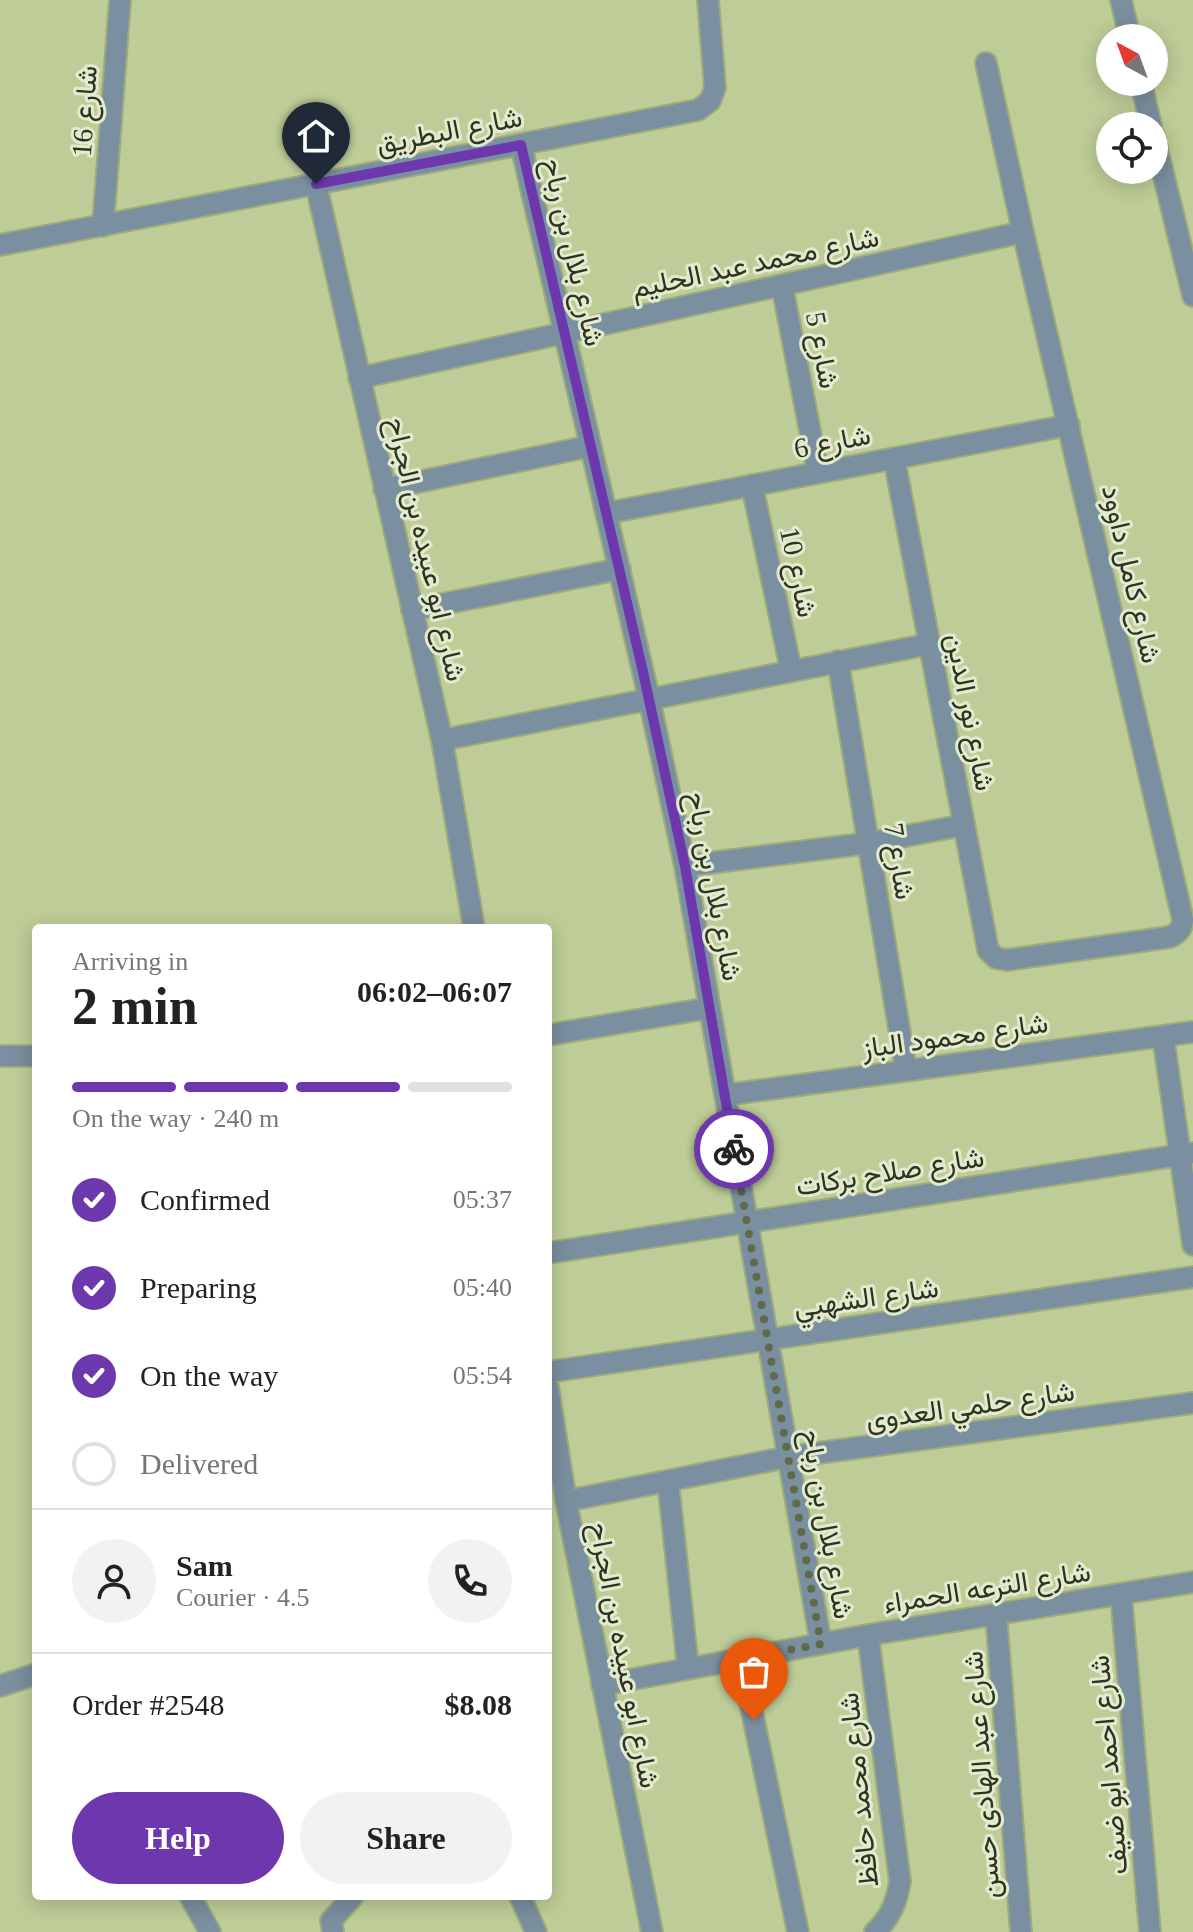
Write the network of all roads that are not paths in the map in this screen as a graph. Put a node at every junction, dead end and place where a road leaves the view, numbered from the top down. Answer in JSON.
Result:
{"nodes":[{"id":1,"x":120,"y":0,"type":"edge"},
{"id":2,"x":708,"y":0,"type":"edge"},
{"id":3,"x":1121,"y":0,"type":"edge"},
{"id":4,"x":1127,"y":24,"type":"edge"},
{"id":5,"x":986,"y":63,"type":"dead end"},
{"id":6,"x":521,"y":145,"type":"junction"},
{"id":7,"x":316,"y":184,"type":"junction"},
{"id":8,"x":1166,"y":184,"type":"edge"},
{"id":9,"x":103,"y":226,"type":"junction"},
{"id":10,"x":1023,"y":232,"type":"junction"},
{"id":11,"x":0,"y":245,"type":"edge"},
{"id":12,"x":782,"y":285,"type":"junction"},
{"id":13,"x":1193,"y":296,"type":"edge"},
{"id":14,"x":565,"y":333,"type":"junction"},
{"id":15,"x":359,"y":378,"type":"junction"},
{"id":16,"x":1069,"y":425,"type":"junction"},
{"id":17,"x":591,"y":446,"type":"junction"},
{"id":18,"x":894,"y":458,"type":"junction"},
{"id":19,"x":818,"y":473,"type":"junction"},
{"id":20,"x":752,"y":485,"type":"junction"},
{"id":21,"x":384,"y":489,"type":"junction"},
{"id":22,"x":607,"y":513,"type":"junction"},
{"id":23,"x":620,"y":569,"type":"junction"},
{"id":24,"x":412,"y":610,"type":"junction"},
{"id":25,"x":930,"y":644,"type":"junction"},
{"id":26,"x":838,"y":661,"type":"junction"},
{"id":27,"x":791,"y":670,"type":"junction"},
{"id":28,"x":649,"y":698,"type":"junction"},
{"id":29,"x":442,"y":740,"type":"junction"},
{"id":30,"x":964,"y":825,"type":"junction"},
{"id":31,"x":869,"y":843,"type":"junction"},
{"id":32,"x":685,"y":866,"type":"junction"},
{"id":33,"x":473,"y":924,"type":"edge"},
{"id":34,"x":1012,"y":959,"type":"joint"},
{"id":35,"x":709,"y":1008,"type":"junction"},
{"id":36,"x":1193,"y":1032,"type":"edge"},
{"id":37,"x":552,"y":1034,"type":"edge"},
{"id":38,"x":1163,"y":1036,"type":"junction"},
{"id":39,"x":0,"y":1056,"type":"edge"},
{"id":40,"x":32,"y":1056,"type":"edge"},
{"id":41,"x":906,"y":1070,"type":"junction"},
{"id":42,"x":725,"y":1095,"type":"junction"},
{"id":43,"x":1187,"y":1154,"type":"edge"},
{"id":44,"x":747,"y":1222,"type":"junction"},
{"id":45,"x":1193,"y":1245,"type":"edge"},
{"id":46,"x":552,"y":1252,"type":"edge"},
{"id":47,"x":1193,"y":1277,"type":"edge"},
{"id":48,"x":767,"y":1340,"type":"junction"},
{"id":49,"x":552,"y":1371,"type":"edge"},
{"id":50,"x":1193,"y":1403,"type":"edge"},
{"id":51,"x":552,"y":1442,"type":"edge"},
{"id":52,"x":788,"y":1457,"type":"junction"},
{"id":53,"x":668,"y":1481,"type":"junction"},
{"id":54,"x":566,"y":1501,"type":"junction"},
{"id":55,"x":1193,"y":1582,"type":"edge"},
{"id":56,"x":1121,"y":1594,"type":"junction"},
{"id":57,"x":996,"y":1614,"type":"junction"},
{"id":58,"x":868,"y":1635,"type":"junction"},
{"id":59,"x":821,"y":1644,"type":"junction"},
{"id":60,"x":741,"y":1659,"type":"junction"},
{"id":61,"x":688,"y":1668,"type":"junction"},
{"id":62,"x":32,"y":1675,"type":"edge"},
{"id":63,"x":602,"y":1685,"type":"junction"},
{"id":64,"x":0,"y":1686,"type":"edge"},
{"id":65,"x":192,"y":1900,"type":"edge"},
{"id":66,"x":349,"y":1900,"type":"edge"},
{"id":67,"x":522,"y":1900,"type":"edge"},
{"id":68,"x":210,"y":1932,"type":"edge"},
{"id":69,"x":333,"y":1932,"type":"edge"},
{"id":70,"x":536,"y":1932,"type":"edge"},
{"id":71,"x":652,"y":1932,"type":"edge"},
{"id":72,"x":798,"y":1932,"type":"edge"},
{"id":73,"x":875,"y":1932,"type":"edge"},
{"id":74,"x":1021,"y":1932,"type":"edge"},
{"id":75,"x":1150,"y":1932,"type":"edge"}],
"edges":[{"from":1,"to":9,"type":"street","name":"شارع 16"},
{"from":2,"to":6,"type":"street","name":"شارع البطريق"},
{"from":3,"to":4,"type":"street"},
{"from":5,"to":10,"type":"street","name":"شارع كامل داوود"},
{"from":6,"to":7,"type":"street","name":"شارع البطريق"},
{"from":6,"to":14,"type":"street","name":"شارع بلال بن رباح"},
{"from":7,"to":9,"type":"street","name":"شارع البطريق"},
{"from":7,"to":15,"type":"street","name":"شارع ابو عبيده بن الجراح"},
{"from":8,"to":13,"type":"street"},
{"from":9,"to":11,"type":"street","name":"شارع البطريق"},
{"from":10,"to":12,"type":"street","name":"شارع محمد عبد الحليم"},
{"from":10,"to":16,"type":"street","name":"شارع كامل داوود"},
{"from":12,"to":14,"type":"street","name":"شارع محمد عبد الحليم"},
{"from":12,"to":19,"type":"street","name":"شارع 5"},
{"from":14,"to":15,"type":"street","name":"شارع محمد عبد الحليم"},
{"from":14,"to":17,"type":"street","name":"شارع بلال بن رباح"},
{"from":15,"to":21,"type":"street","name":"شارع ابو عبيده بن الجراح"},
{"from":16,"to":18,"type":"street","name":"شارع 6"},
{"from":16,"to":34,"type":"street","name":"شارع كامل داوود"},
{"from":17,"to":21,"type":"street"},
{"from":17,"to":22,"type":"street","name":"شارع بلال بن رباح"},
{"from":18,"to":19,"type":"street","name":"شارع 6"},
{"from":18,"to":25,"type":"street","name":"شارع نور الدين"},
{"from":19,"to":20,"type":"street","name":"شارع 6"},
{"from":20,"to":22,"type":"street","name":"شارع 6"},
{"from":20,"to":27,"type":"street","name":"شارع 10"},
{"from":21,"to":24,"type":"street","name":"شارع ابو عبيده بن الجراح"},
{"from":22,"to":23,"type":"street","name":"شارع بلال بن رباح"},
{"from":23,"to":24,"type":"street"},
{"from":23,"to":28,"type":"street","name":"شارع بلال بن رباح"},
{"from":24,"to":29,"type":"street","name":"شارع ابو عبيده بن الجراح"},
{"from":25,"to":26,"type":"street"},
{"from":25,"to":30,"type":"street","name":"شارع نور الدين"},
{"from":26,"to":27,"type":"street"},
{"from":26,"to":31,"type":"street","name":"شارع 7"},
{"from":27,"to":28,"type":"street"},
{"from":28,"to":29,"type":"street"},
{"from":28,"to":32,"type":"street","name":"شارع بلال بن رباح"},
{"from":29,"to":33,"type":"street","name":"شارع ابو عبيده بن الجراح"},
{"from":30,"to":31,"type":"street"},
{"from":30,"to":34,"type":"street","name":"شارع نور الدين"},
{"from":31,"to":32,"type":"street"},
{"from":31,"to":41,"type":"street","name":"شارع 7"},
{"from":32,"to":35,"type":"street","name":"شارع بلال بن رباح"},
{"from":35,"to":37,"type":"street"},
{"from":35,"to":42,"type":"street","name":"شارع بلال بن رباح"},
{"from":36,"to":38,"type":"street","name":"شارع محمود الباز"},
{"from":38,"to":41,"type":"street","name":"شارع محمود الباز"},
{"from":38,"to":43,"type":"street"},
{"from":39,"to":40,"type":"street"},
{"from":41,"to":42,"type":"street","name":"شارع محمود الباز"},
{"from":42,"to":44,"type":"street","name":"شارع بلال بن رباح"},
{"from":43,"to":44,"type":"street","name":"شارع صلاح بركات"},
{"from":43,"to":45,"type":"street"},
{"from":44,"to":46,"type":"street","name":"شارع صلاح بركات"},
{"from":44,"to":48,"type":"street","name":"شارع بلال بن رباح"},
{"from":47,"to":48,"type":"street","name":"شارع الشهبي"},
{"from":48,"to":49,"type":"street","name":"شارع الشهبي"},
{"from":48,"to":52,"type":"street","name":"شارع بلال بن رباح"},
{"from":50,"to":52,"type":"street","name":"شارع حلمي العدوى"},
{"from":51,"to":54,"type":"street","name":"شارع ابو عبيده بن الجراح"},
{"from":52,"to":53,"type":"street","name":"شارع حلمي العدوى"},
{"from":52,"to":59,"type":"street","name":"شارع بلال بن رباح"},
{"from":53,"to":54,"type":"street","name":"شارع حلمي العدوى"},
{"from":53,"to":61,"type":"street"},
{"from":54,"to":63,"type":"street","name":"شارع ابو عبيده بن الجراح"},
{"from":55,"to":56,"type":"street","name":"شارع الترعه الحمراء"},
{"from":56,"to":57,"type":"street","name":"شارع الترعه الحمراء"},
{"from":56,"to":75,"type":"street","name":"شارع احمد ابو ضيف"},
{"from":57,"to":58,"type":"street","name":"شارع الترعه الحمراء"},
{"from":57,"to":74,"type":"street","name":"شارع عبد الهادى حسن"},
{"from":58,"to":59,"type":"street","name":"شارع الترعه الحمراء"},
{"from":58,"to":73,"type":"street","name":"شارع محمد حافظ"},
{"from":59,"to":60,"type":"street","name":"شارع الترعه الحمراء"},
{"from":60,"to":61,"type":"street","name":"شارع الترعه الحمراء"},
{"from":60,"to":72,"type":"street"},
{"from":61,"to":63,"type":"street","name":"شارع الترعه الحمراء"},
{"from":62,"to":64,"type":"street"},
{"from":63,"to":71,"type":"street","name":"شارع ابو عبيده بن الجراح"},
{"from":65,"to":68,"type":"street"},
{"from":66,"to":69,"type":"street"},
{"from":67,"to":70,"type":"street"}]}
